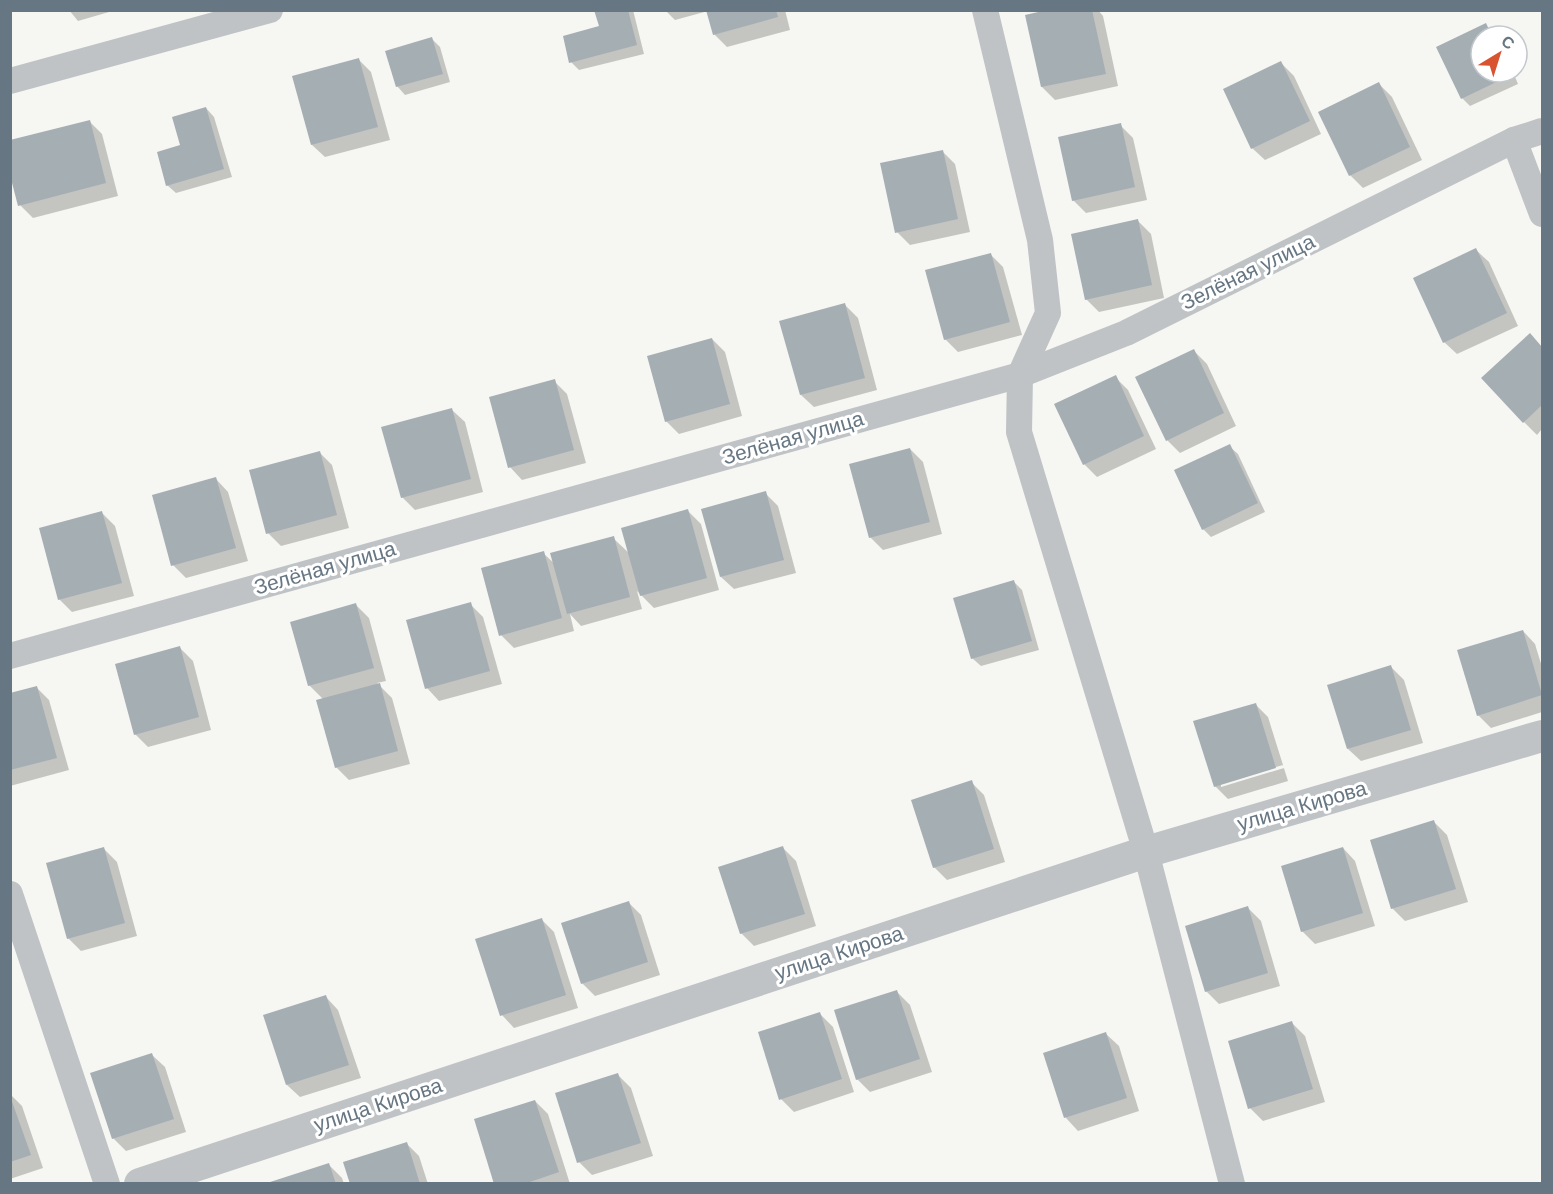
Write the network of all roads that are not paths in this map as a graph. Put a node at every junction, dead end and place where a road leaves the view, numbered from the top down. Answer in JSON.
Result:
{"nodes":[{"id":1,"x":270,"y":10,"type":"edge"},
{"id":2,"x":985,"y":10,"type":"edge"},
{"id":3,"x":10,"y":81,"type":"edge"},
{"id":4,"x":1542,"y":131,"type":"edge"},
{"id":5,"x":1514,"y":140,"type":"junction"},
{"id":6,"x":1542,"y":214,"type":"edge"},
{"id":7,"x":1020,"y":375,"type":"junction"},
{"id":8,"x":10,"y":656,"type":"edge"},
{"id":9,"x":1542,"y":736,"type":"edge"},
{"id":10,"x":1146,"y":852,"type":"junction"},
{"id":11,"x":10,"y":894,"type":"edge"},
{"id":12,"x":107,"y":1184,"type":"edge"},
{"id":13,"x":140,"y":1184,"type":"edge"},
{"id":14,"x":1232,"y":1184,"type":"edge"}],
"edges":[{"from":1,"to":3,"type":"street"},
{"from":2,"to":7,"type":"street"},
{"from":4,"to":5,"type":"street","name":"Зелёная улица"},
{"from":5,"to":6,"type":"street"},
{"from":5,"to":7,"type":"street","name":"Зелёная улица"},
{"from":7,"to":8,"type":"street","name":"Зелёная улица"},
{"from":7,"to":10,"type":"street"},
{"from":9,"to":10,"type":"street","name":"улица Кирова"},
{"from":10,"to":13,"type":"street","name":"улица Кирова"},
{"from":10,"to":14,"type":"street"},
{"from":11,"to":12,"type":"street"}]}
